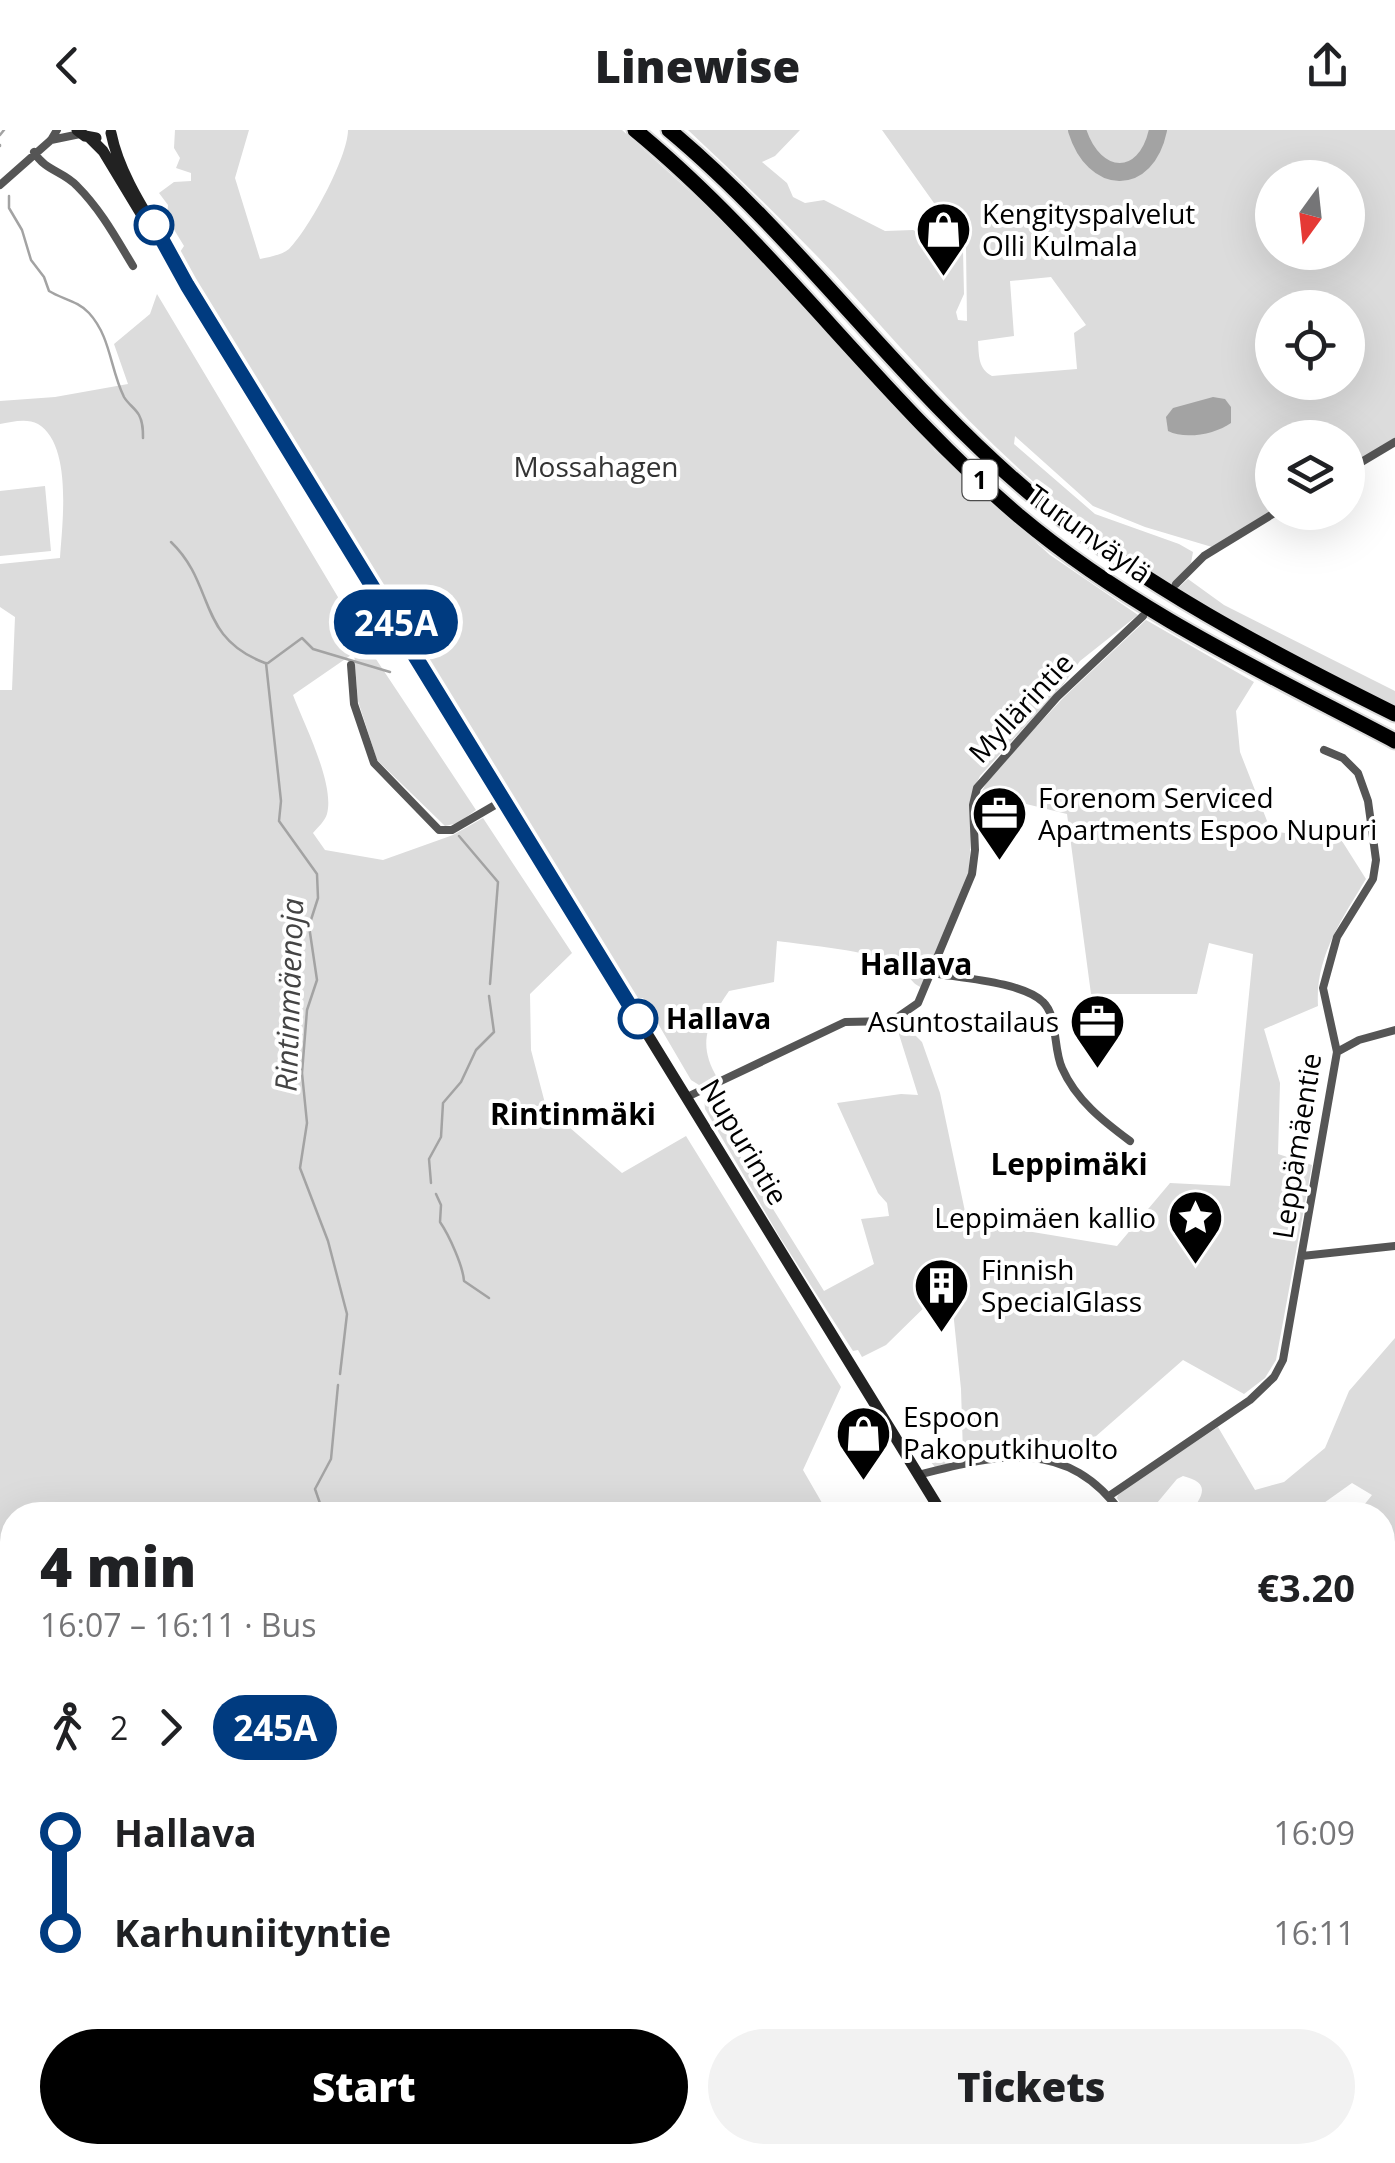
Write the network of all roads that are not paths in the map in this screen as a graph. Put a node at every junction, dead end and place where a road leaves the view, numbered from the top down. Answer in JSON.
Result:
{"nodes":[{"id":1,"x":57,"y":130,"type":"edge"},
{"id":2,"x":635,"y":130,"type":"edge"},
{"id":3,"x":668,"y":130,"type":"edge"},
{"id":4,"x":112,"y":131,"type":"edge"},
{"id":5,"x":82,"y":134,"type":"edge"},
{"id":6,"x":51,"y":140,"type":"junction"},
{"id":7,"x":34,"y":152,"type":"junction"},
{"id":8,"x":0,"y":185,"type":"edge"},
{"id":9,"x":133,"y":266,"type":"dead end"},
{"id":10,"x":187,"y":285,"type":"junction"},
{"id":11,"x":1395,"y":442,"type":"edge"},
{"id":12,"x":1365,"y":460,"type":"edge"},
{"id":13,"x":1255,"y":525,"type":"edge"},
{"id":14,"x":1176,"y":584,"type":"dead end"},
{"id":15,"x":1142,"y":616,"type":"dead end"},
{"id":16,"x":350,"y":666,"type":"dead end"},
{"id":17,"x":1395,"y":714,"type":"edge"},
{"id":18,"x":1395,"y":741,"type":"edge"},
{"id":19,"x":1324,"y":750,"type":"dead end"},
{"id":20,"x":502,"y":800,"type":"junction"},
{"id":21,"x":932,"y":973,"type":"junction"},
{"id":22,"x":1395,"y":1030,"type":"edge"},
{"id":23,"x":1337,"y":1052,"type":"junction"},
{"id":24,"x":687,"y":1097,"type":"junction"},
{"id":25,"x":1130,"y":1141,"type":"dead end"},
{"id":26,"x":1395,"y":1246,"type":"edge"},
{"id":27,"x":1302,"y":1256,"type":"junction"},
{"id":28,"x":918,"y":1476,"type":"junction"},
{"id":29,"x":1109,"y":1496,"type":"junction"},
{"id":30,"x":935,"y":1502,"type":"edge"},
{"id":31,"x":1113,"y":1502,"type":"edge"}],
"edges":[{"from":1,"to":6,"type":"street"},
{"from":2,"to":18,"type":"highway","name":"Turunväylä","number":"1"},
{"from":3,"to":17,"type":"highway","name":"Turunväylä","number":"1"},
{"from":4,"to":5,"type":"main road"},
{"from":4,"to":10,"type":"main road","name":"Nupurintie"},
{"from":5,"to":6,"type":"street"},
{"from":5,"to":10,"type":"main road","name":"Nupurintie"},
{"from":6,"to":7,"type":"street"},
{"from":7,"to":8,"type":"street"},
{"from":7,"to":9,"type":"street"},
{"from":10,"to":20,"type":"main road","name":"Nupurintie"},
{"from":11,"to":12,"type":"street"},
{"from":13,"to":14,"type":"street"},
{"from":15,"to":21,"type":"street","name":"Myllärintie"},
{"from":16,"to":20,"type":"street"},
{"from":19,"to":23,"type":"street","name":"Leppämäentie"},
{"from":20,"to":24,"type":"main road","name":"Nupurintie"},
{"from":21,"to":24,"type":"street","name":"Myllärintie"},
{"from":21,"to":25,"type":"street"},
{"from":22,"to":23,"type":"street"},
{"from":23,"to":27,"type":"street","name":"Leppämäentie"},
{"from":24,"to":28,"type":"main road","name":"Nupurintie"},
{"from":26,"to":27,"type":"street"},
{"from":27,"to":29,"type":"street","name":"Leppämäentie"},
{"from":28,"to":29,"type":"street"},
{"from":28,"to":30,"type":"main road","name":"Nupurintie"},
{"from":29,"to":31,"type":"street"}]}
